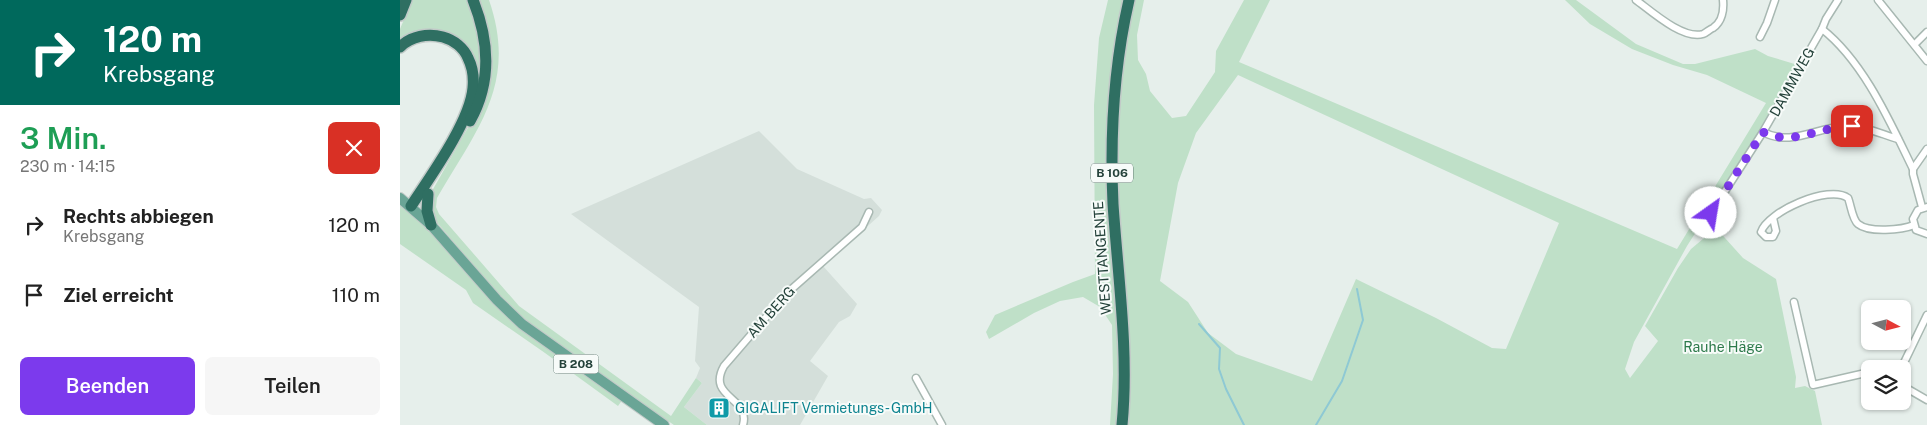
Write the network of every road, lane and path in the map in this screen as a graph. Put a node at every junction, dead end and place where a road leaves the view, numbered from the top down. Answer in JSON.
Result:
{"nodes":[{"id":1,"x":406,"y":0,"type":"edge"},
{"id":2,"x":473,"y":0,"type":"edge"},
{"id":3,"x":1129,"y":0,"type":"edge"},
{"id":4,"x":1636,"y":0,"type":"edge"},
{"id":5,"x":1723,"y":0,"type":"edge"},
{"id":6,"x":1775,"y":0,"type":"edge"},
{"id":7,"x":1838,"y":0,"type":"edge"},
{"id":8,"x":1878,"y":0,"type":"edge"},
{"id":9,"x":400,"y":15,"type":"edge"},
{"id":10,"x":1822,"y":29,"type":"junction"},
{"id":11,"x":1927,"y":32,"type":"edge"},
{"id":12,"x":1760,"y":37,"type":"dead end"},
{"id":13,"x":1915,"y":44,"type":"junction"},
{"id":14,"x":400,"y":47,"type":"edge"},
{"id":15,"x":1927,"y":61,"type":"edge"},
{"id":16,"x":1763,"y":132,"type":"junction"},
{"id":17,"x":1898,"y":139,"type":"junction"},
{"id":18,"x":1927,"y":149,"type":"edge"},
{"id":19,"x":1913,"y":169,"type":"junction"},
{"id":20,"x":428,"y":194,"type":"junction"},
{"id":21,"x":400,"y":198,"type":"edge"},
{"id":22,"x":1924,"y":207,"type":"edge"},
{"id":23,"x":413,"y":208,"type":"junction"},
{"id":24,"x":869,"y":212,"type":"dead end"},
{"id":25,"x":1711,"y":213,"type":"dead end"},
{"id":26,"x":1773,"y":218,"type":"dead end"},
{"id":27,"x":431,"y":225,"type":"junction"},
{"id":28,"x":1914,"y":225,"type":"junction"},
{"id":29,"x":1927,"y":234,"type":"edge"},
{"id":30,"x":1794,"y":302,"type":"dead end"},
{"id":31,"x":1927,"y":315,"type":"edge"},
{"id":32,"x":1905,"y":360,"type":"edge"},
{"id":33,"x":1861,"y":374,"type":"edge"},
{"id":34,"x":916,"y":378,"type":"dead end"},
{"id":35,"x":1911,"y":391,"type":"edge"},
{"id":36,"x":1927,"y":400,"type":"edge"},
{"id":37,"x":664,"y":425,"type":"edge"},
{"id":38,"x":743,"y":425,"type":"edge"},
{"id":39,"x":942,"y":425,"type":"edge"},
{"id":40,"x":1122,"y":425,"type":"edge"}],
"edges":[{"from":1,"to":9,"type":"highway"},
{"from":2,"to":20,"type":"highway"},
{"from":3,"to":40,"type":"highway","name":"WESTTANGENTE","number":"B 106"},
{"from":4,"to":5,"type":"street"},
{"from":6,"to":12,"type":"street"},
{"from":7,"to":10,"type":"street","name":"DAMMWEG"},
{"from":8,"to":13,"type":"street"},
{"from":10,"to":16,"type":"street","name":"DAMMWEG"},
{"from":10,"to":17,"type":"street"},
{"from":11,"to":13,"type":"street"},
{"from":13,"to":15,"type":"street"},
{"from":14,"to":23,"type":"highway"},
{"from":16,"to":17,"type":"street"},
{"from":16,"to":25,"type":"street","name":"DAMMWEG"},
{"from":17,"to":19,"type":"street"},
{"from":18,"to":19,"type":"street"},
{"from":19,"to":22,"type":"street"},
{"from":20,"to":23,"type":"highway"},
{"from":20,"to":27,"type":"highway"},
{"from":21,"to":23,"type":"main road","number":"B 208"},
{"from":22,"to":28,"type":"street"},
{"from":23,"to":27,"type":"main road","number":"B 208"},
{"from":24,"to":38,"type":"street","name":"AM BERG"},
{"from":26,"to":28,"type":"street"},
{"from":27,"to":37,"type":"main road","number":"B 208"},
{"from":28,"to":29,"type":"street"},
{"from":30,"to":33,"type":"street"},
{"from":31,"to":32,"type":"street"},
{"from":34,"to":39,"type":"street"},
{"from":35,"to":36,"type":"street"}]}
